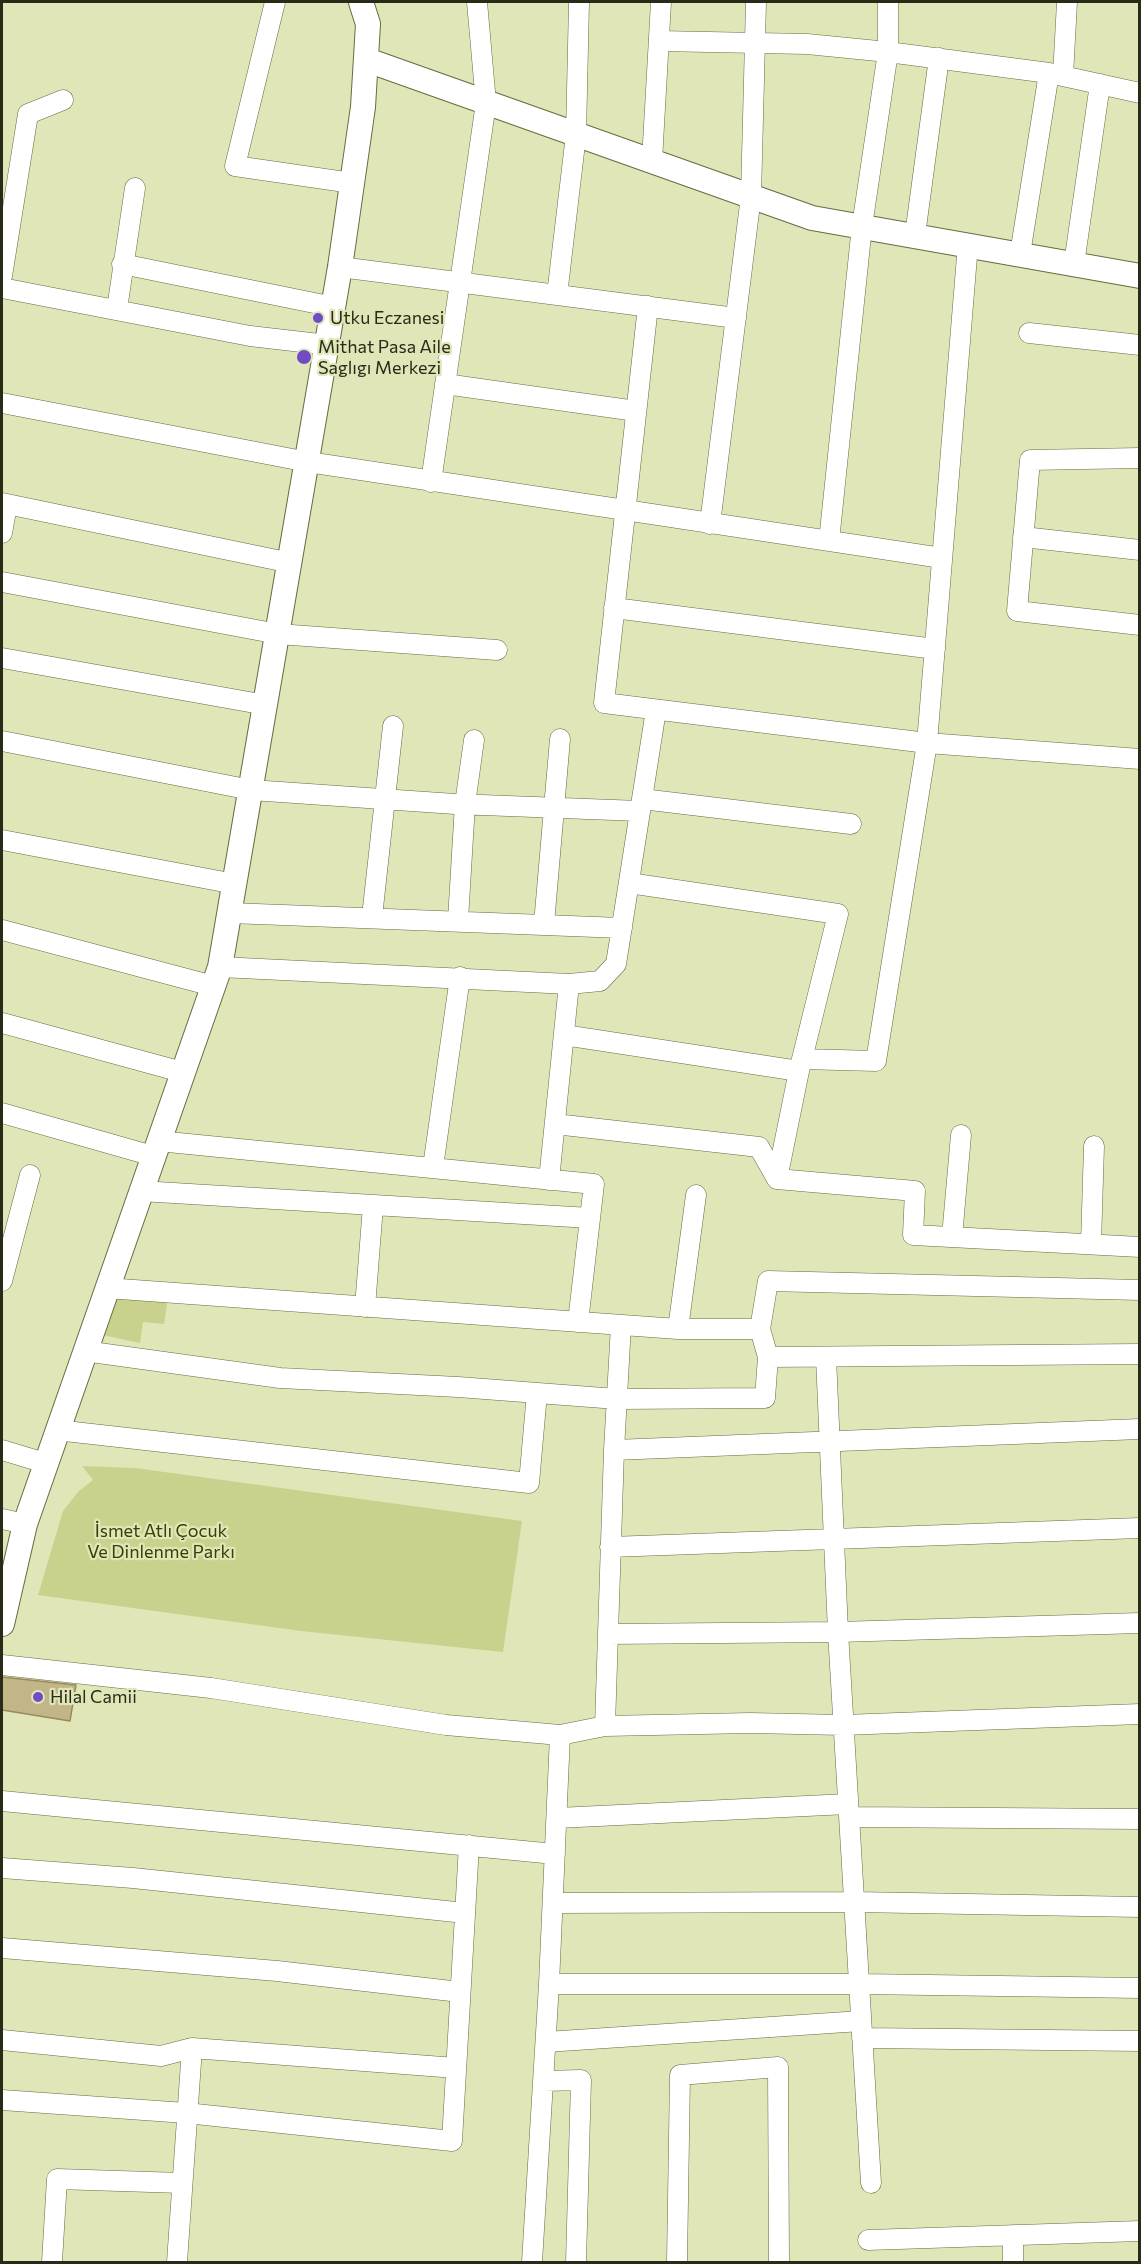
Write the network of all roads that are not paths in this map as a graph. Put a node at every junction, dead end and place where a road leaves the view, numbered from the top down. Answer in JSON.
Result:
{"nodes":[{"id":1,"x":275,"y":2,"type":"edge"},
{"id":2,"x":361,"y":2,"type":"edge"},
{"id":3,"x":477,"y":2,"type":"edge"},
{"id":4,"x":579,"y":2,"type":"edge"},
{"id":5,"x":661,"y":2,"type":"edge"},
{"id":6,"x":756,"y":2,"type":"edge"},
{"id":7,"x":888,"y":2,"type":"edge"},
{"id":8,"x":1067,"y":2,"type":"edge"},
{"id":9,"x":659,"y":41,"type":"junction"},
{"id":10,"x":756,"y":43,"type":"junction"},
{"id":11,"x":888,"y":52,"type":"junction"},
{"id":12,"x":939,"y":58,"type":"junction"},
{"id":13,"x":367,"y":60,"type":"junction"},
{"id":14,"x":1056,"y":74,"type":"junction"},
{"id":15,"x":1100,"y":84,"type":"junction"},
{"id":16,"x":1140,"y":93,"type":"edge"},
{"id":17,"x":63,"y":100,"type":"dead end"},
{"id":18,"x":486,"y":103,"type":"junction"},
{"id":19,"x":576,"y":135,"type":"junction"},
{"id":20,"x":652,"y":161,"type":"junction"},
{"id":21,"x":352,"y":183,"type":"junction"},
{"id":22,"x":135,"y":188,"type":"dead end"},
{"id":23,"x":751,"y":196,"type":"junction"},
{"id":24,"x":862,"y":226,"type":"junction"},
{"id":25,"x":915,"y":235,"type":"junction"},
{"id":26,"x":968,"y":244,"type":"junction"},
{"id":27,"x":1020,"y":254,"type":"junction"},
{"id":28,"x":122,"y":264,"type":"junction"},
{"id":29,"x":1074,"y":264,"type":"junction"},
{"id":30,"x":340,"y":267,"type":"junction"},
{"id":31,"x":2,"y":276,"type":"edge"},
{"id":32,"x":1140,"y":276,"type":"edge"},
{"id":33,"x":459,"y":282,"type":"junction"},
{"id":34,"x":2,"y":288,"type":"edge"},
{"id":35,"x":557,"y":295,"type":"junction"},
{"id":36,"x":648,"y":306,"type":"junction"},
{"id":37,"x":334,"y":307,"type":"junction"},
{"id":38,"x":117,"y":309,"type":"junction"},
{"id":39,"x":736,"y":318,"type":"junction"},
{"id":40,"x":1029,"y":333,"type":"dead end"},
{"id":41,"x":328,"y":345,"type":"junction"},
{"id":42,"x":1140,"y":345,"type":"edge"},
{"id":43,"x":445,"y":384,"type":"junction"},
{"id":44,"x":2,"y":403,"type":"edge"},
{"id":45,"x":636,"y":411,"type":"junction"},
{"id":46,"x":1140,"y":458,"type":"edge"},
{"id":47,"x":308,"y":462,"type":"junction"},
{"id":48,"x":431,"y":482,"type":"junction"},
{"id":49,"x":4,"y":504,"type":"edge"},
{"id":50,"x":624,"y":512,"type":"junction"},
{"id":51,"x":710,"y":524,"type":"junction"},
{"id":52,"x":2,"y":533,"type":"edge"},
{"id":53,"x":1023,"y":537,"type":"junction"},
{"id":54,"x":829,"y":541,"type":"junction"},
{"id":55,"x":1140,"y":550,"type":"edge"},
{"id":56,"x":942,"y":558,"type":"junction"},
{"id":57,"x":291,"y":563,"type":"junction"},
{"id":58,"x":2,"y":582,"type":"edge"},
{"id":59,"x":614,"y":608,"type":"junction"},
{"id":60,"x":1140,"y":625,"type":"edge"},
{"id":61,"x":278,"y":634,"type":"junction"},
{"id":62,"x":497,"y":650,"type":"dead end"},
{"id":63,"x":934,"y":650,"type":"junction"},
{"id":64,"x":2,"y":658,"type":"edge"},
{"id":65,"x":266,"y":705,"type":"junction"},
{"id":66,"x":656,"y":710,"type":"junction"},
{"id":67,"x":393,"y":726,"type":"dead end"},
{"id":68,"x":560,"y":739,"type":"dead end"},
{"id":69,"x":474,"y":740,"type":"dead end"},
{"id":70,"x":2,"y":741,"type":"edge"},
{"id":71,"x":927,"y":743,"type":"junction"},
{"id":72,"x":1140,"y":759,"type":"edge"},
{"id":73,"x":251,"y":790,"type":"junction"},
{"id":74,"x":384,"y":799,"type":"junction"},
{"id":75,"x":465,"y":804,"type":"junction"},
{"id":76,"x":641,"y":805,"type":"junction"},
{"id":77,"x":553,"y":808,"type":"junction"},
{"id":78,"x":850,"y":824,"type":"dead end"},
{"id":79,"x":2,"y":840,"type":"edge"},
{"id":80,"x":629,"y":883,"type":"junction"},
{"id":81,"x":235,"y":884,"type":"junction"},
{"id":82,"x":230,"y":913,"type":"junction"},
{"id":83,"x":372,"y":917,"type":"junction"},
{"id":84,"x":458,"y":920,"type":"junction"},
{"id":85,"x":544,"y":924,"type":"junction"},
{"id":86,"x":622,"y":928,"type":"junction"},
{"id":87,"x":2,"y":930,"type":"edge"},
{"id":88,"x":216,"y":976,"type":"junction"},
{"id":89,"x":460,"y":977,"type":"junction"},
{"id":90,"x":569,"y":984,"type":"junction"},
{"id":91,"x":2,"y":1023,"type":"edge"},
{"id":92,"x":564,"y":1035,"type":"junction"},
{"id":93,"x":800,"y":1065,"type":"junction"},
{"id":94,"x":182,"y":1072,"type":"junction"},
{"id":95,"x":2,"y":1113,"type":"edge"},
{"id":96,"x":555,"y":1124,"type":"junction"},
{"id":97,"x":961,"y":1135,"type":"dead end"},
{"id":98,"x":1094,"y":1146,"type":"dead end"},
{"id":99,"x":156,"y":1148,"type":"junction"},
{"id":100,"x":433,"y":1167,"type":"junction"},
{"id":101,"x":30,"y":1175,"type":"dead end"},
{"id":102,"x":777,"y":1179,"type":"junction"},
{"id":103,"x":549,"y":1180,"type":"junction"},
{"id":104,"x":140,"y":1191,"type":"junction"},
{"id":105,"x":696,"y":1195,"type":"dead end"},
{"id":106,"x":374,"y":1206,"type":"junction"},
{"id":107,"x":590,"y":1218,"type":"junction"},
{"id":108,"x":8,"y":1232,"type":"edge"},
{"id":109,"x":952,"y":1237,"type":"junction"},
{"id":110,"x":1091,"y":1244,"type":"junction"},
{"id":111,"x":1140,"y":1247,"type":"edge"},
{"id":112,"x":2,"y":1281,"type":"edge"},
{"id":113,"x":106,"y":1288,"type":"junction"},
{"id":114,"x":1140,"y":1290,"type":"edge"},
{"id":115,"x":365,"y":1307,"type":"junction"},
{"id":116,"x":578,"y":1322,"type":"junction"},
{"id":117,"x":621,"y":1325,"type":"junction"},
{"id":118,"x":678,"y":1329,"type":"junction"},
{"id":119,"x":760,"y":1329,"type":"junction"},
{"id":120,"x":84,"y":1352,"type":"junction"},
{"id":121,"x":1140,"y":1354,"type":"edge"},
{"id":122,"x":768,"y":1357,"type":"junction"},
{"id":123,"x":826,"y":1358,"type":"junction"},
{"id":124,"x":537,"y":1393,"type":"junction"},
{"id":125,"x":617,"y":1399,"type":"junction"},
{"id":126,"x":1140,"y":1429,"type":"edge"},
{"id":127,"x":56,"y":1430,"type":"junction"},
{"id":128,"x":830,"y":1441,"type":"junction"},
{"id":129,"x":2,"y":1450,"type":"edge"},
{"id":130,"x":614,"y":1450,"type":"junction"},
{"id":131,"x":45,"y":1463,"type":"junction"},
{"id":132,"x":13,"y":1522,"type":"edge"},
{"id":133,"x":1140,"y":1528,"type":"edge"},
{"id":134,"x":834,"y":1541,"type":"junction"},
{"id":135,"x":610,"y":1547,"type":"junction"},
{"id":136,"x":1140,"y":1623,"type":"edge"},
{"id":137,"x":2,"y":1624,"type":"edge"},
{"id":138,"x":838,"y":1632,"type":"junction"},
{"id":139,"x":608,"y":1634,"type":"junction"},
{"id":140,"x":2,"y":1665,"type":"edge"},
{"id":141,"x":1140,"y":1714,"type":"edge"},
{"id":142,"x":843,"y":1725,"type":"junction"},
{"id":143,"x":605,"y":1726,"type":"junction"},
{"id":144,"x":560,"y":1735,"type":"junction"},
{"id":145,"x":2,"y":1801,"type":"edge"},
{"id":146,"x":848,"y":1810,"type":"junction"},
{"id":147,"x":556,"y":1818,"type":"junction"},
{"id":148,"x":1140,"y":1819,"type":"edge"},
{"id":149,"x":469,"y":1845,"type":"junction"},
{"id":150,"x":555,"y":1854,"type":"junction"},
{"id":151,"x":2,"y":1868,"type":"edge"},
{"id":152,"x":854,"y":1902,"type":"junction"},
{"id":153,"x":553,"y":1903,"type":"junction"},
{"id":154,"x":1140,"y":1907,"type":"edge"},
{"id":155,"x":465,"y":1913,"type":"junction"},
{"id":156,"x":2,"y":1948,"type":"edge"},
{"id":157,"x":859,"y":1983,"type":"junction"},
{"id":158,"x":549,"y":1984,"type":"junction"},
{"id":159,"x":1140,"y":1988,"type":"edge"},
{"id":160,"x":460,"y":1992,"type":"junction"},
{"id":161,"x":862,"y":2029,"type":"junction"},
{"id":162,"x":2,"y":2040,"type":"edge"},
{"id":163,"x":1140,"y":2041,"type":"edge"},
{"id":164,"x":546,"y":2042,"type":"junction"},
{"id":165,"x":192,"y":2048,"type":"junction"},
{"id":166,"x":456,"y":2068,"type":"junction"},
{"id":167,"x":544,"y":2081,"type":"junction"},
{"id":168,"x":2,"y":2100,"type":"edge"},
{"id":169,"x":186,"y":2113,"type":"junction"},
{"id":170,"x":182,"y":2183,"type":"junction"},
{"id":171,"x":871,"y":2183,"type":"dead end"},
{"id":172,"x":1140,"y":2231,"type":"edge"},
{"id":173,"x":1013,"y":2235,"type":"junction"},
{"id":174,"x":868,"y":2240,"type":"dead end"},
{"id":175,"x":52,"y":2262,"type":"edge"},
{"id":176,"x":177,"y":2262,"type":"edge"},
{"id":177,"x":532,"y":2262,"type":"edge"},
{"id":178,"x":576,"y":2262,"type":"edge"},
{"id":179,"x":677,"y":2262,"type":"edge"},
{"id":180,"x":779,"y":2262,"type":"edge"},
{"id":181,"x":1013,"y":2262,"type":"edge"}],
"edges":[{"from":1,"to":21,"type":"street"},
{"from":2,"to":13,"type":"street"},
{"from":3,"to":18,"type":"street"},
{"from":4,"to":19,"type":"street"},
{"from":5,"to":9,"type":"street"},
{"from":6,"to":10,"type":"street"},
{"from":7,"to":11,"type":"street"},
{"from":8,"to":14,"type":"street"},
{"from":9,"to":10,"type":"street"},
{"from":9,"to":20,"type":"street"},
{"from":10,"to":11,"type":"street"},
{"from":10,"to":23,"type":"street"},
{"from":11,"to":12,"type":"street"},
{"from":11,"to":24,"type":"street"},
{"from":12,"to":14,"type":"street"},
{"from":12,"to":25,"type":"street"},
{"from":13,"to":18,"type":"street"},
{"from":13,"to":21,"type":"street"},
{"from":14,"to":15,"type":"street"},
{"from":14,"to":27,"type":"street"},
{"from":15,"to":16,"type":"street"},
{"from":15,"to":29,"type":"street"},
{"from":17,"to":31,"type":"street"},
{"from":18,"to":19,"type":"street"},
{"from":18,"to":33,"type":"street"},
{"from":19,"to":20,"type":"street"},
{"from":19,"to":35,"type":"street"},
{"from":20,"to":23,"type":"street"},
{"from":21,"to":30,"type":"street"},
{"from":22,"to":28,"type":"street"},
{"from":23,"to":24,"type":"street"},
{"from":23,"to":39,"type":"street"},
{"from":24,"to":25,"type":"street"},
{"from":24,"to":54,"type":"street"},
{"from":25,"to":26,"type":"street"},
{"from":26,"to":27,"type":"street"},
{"from":26,"to":56,"type":"street"},
{"from":27,"to":29,"type":"street"},
{"from":28,"to":37,"type":"street"},
{"from":28,"to":38,"type":"street"},
{"from":29,"to":32,"type":"street"},
{"from":30,"to":33,"type":"street"},
{"from":30,"to":37,"type":"street"},
{"from":33,"to":35,"type":"street"},
{"from":33,"to":43,"type":"street"},
{"from":34,"to":38,"type":"street"},
{"from":35,"to":36,"type":"street"},
{"from":36,"to":39,"type":"street"},
{"from":36,"to":45,"type":"street"},
{"from":37,"to":41,"type":"street"},
{"from":38,"to":41,"type":"street"},
{"from":39,"to":51,"type":"street"},
{"from":40,"to":42,"type":"street"},
{"from":41,"to":47,"type":"street"},
{"from":43,"to":45,"type":"street"},
{"from":43,"to":48,"type":"street"},
{"from":44,"to":47,"type":"street"},
{"from":45,"to":50,"type":"street"},
{"from":46,"to":53,"type":"street"},
{"from":47,"to":48,"type":"street"},
{"from":47,"to":57,"type":"street"},
{"from":48,"to":50,"type":"street"},
{"from":49,"to":52,"type":"street"},
{"from":49,"to":57,"type":"street"},
{"from":50,"to":51,"type":"street"},
{"from":50,"to":59,"type":"street"},
{"from":51,"to":54,"type":"street"},
{"from":53,"to":55,"type":"street"},
{"from":53,"to":60,"type":"street"},
{"from":54,"to":56,"type":"street"},
{"from":56,"to":63,"type":"street"},
{"from":57,"to":61,"type":"street"},
{"from":58,"to":61,"type":"street"},
{"from":59,"to":63,"type":"street"},
{"from":59,"to":66,"type":"street"},
{"from":61,"to":62,"type":"street"},
{"from":61,"to":65,"type":"street"},
{"from":63,"to":71,"type":"street"},
{"from":64,"to":65,"type":"street"},
{"from":65,"to":73,"type":"street"},
{"from":66,"to":71,"type":"street"},
{"from":66,"to":76,"type":"street"},
{"from":67,"to":74,"type":"street"},
{"from":68,"to":77,"type":"street"},
{"from":69,"to":75,"type":"street"},
{"from":70,"to":73,"type":"street"},
{"from":71,"to":72,"type":"street"},
{"from":71,"to":93,"type":"street"},
{"from":73,"to":74,"type":"street"},
{"from":73,"to":81,"type":"street"},
{"from":74,"to":75,"type":"street"},
{"from":74,"to":83,"type":"street"},
{"from":75,"to":77,"type":"street"},
{"from":75,"to":84,"type":"street"},
{"from":76,"to":77,"type":"street"},
{"from":76,"to":78,"type":"street"},
{"from":76,"to":80,"type":"street"},
{"from":77,"to":85,"type":"street"},
{"from":79,"to":81,"type":"street"},
{"from":80,"to":86,"type":"street"},
{"from":80,"to":93,"type":"street"},
{"from":81,"to":82,"type":"street"},
{"from":82,"to":83,"type":"street"},
{"from":82,"to":88,"type":"street"},
{"from":83,"to":84,"type":"street"},
{"from":84,"to":85,"type":"street"},
{"from":85,"to":86,"type":"street"},
{"from":86,"to":90,"type":"street"},
{"from":87,"to":88,"type":"street"},
{"from":88,"to":89,"type":"street"},
{"from":88,"to":94,"type":"street"},
{"from":89,"to":90,"type":"street"},
{"from":89,"to":100,"type":"street"},
{"from":90,"to":92,"type":"street"},
{"from":91,"to":94,"type":"street"},
{"from":92,"to":93,"type":"street"},
{"from":92,"to":96,"type":"street"},
{"from":93,"to":102,"type":"street"},
{"from":94,"to":99,"type":"street"},
{"from":95,"to":99,"type":"street"},
{"from":96,"to":102,"type":"street"},
{"from":96,"to":103,"type":"street"},
{"from":97,"to":109,"type":"street"},
{"from":98,"to":110,"type":"street"},
{"from":99,"to":100,"type":"street"},
{"from":99,"to":104,"type":"street"},
{"from":100,"to":103,"type":"street"},
{"from":101,"to":108,"type":"street"},
{"from":102,"to":109,"type":"street"},
{"from":103,"to":107,"type":"street"},
{"from":104,"to":106,"type":"street"},
{"from":104,"to":113,"type":"street"},
{"from":105,"to":118,"type":"street"},
{"from":106,"to":107,"type":"street"},
{"from":106,"to":115,"type":"street"},
{"from":107,"to":116,"type":"street"},
{"from":108,"to":112,"type":"street"},
{"from":109,"to":110,"type":"street"},
{"from":110,"to":111,"type":"street"},
{"from":113,"to":115,"type":"street"},
{"from":113,"to":120,"type":"street"},
{"from":114,"to":119,"type":"street"},
{"from":115,"to":116,"type":"street"},
{"from":116,"to":117,"type":"street"},
{"from":117,"to":118,"type":"street"},
{"from":117,"to":125,"type":"street"},
{"from":118,"to":119,"type":"street"},
{"from":119,"to":122,"type":"street"},
{"from":120,"to":124,"type":"street"},
{"from":120,"to":127,"type":"street"},
{"from":121,"to":123,"type":"street"},
{"from":122,"to":123,"type":"street"},
{"from":122,"to":125,"type":"street"},
{"from":123,"to":128,"type":"street"},
{"from":124,"to":125,"type":"street"},
{"from":124,"to":127,"type":"street"},
{"from":125,"to":130,"type":"street"},
{"from":126,"to":128,"type":"street"},
{"from":127,"to":131,"type":"street"},
{"from":128,"to":130,"type":"street"},
{"from":128,"to":134,"type":"street"},
{"from":129,"to":131,"type":"street"},
{"from":130,"to":135,"type":"street"},
{"from":131,"to":132,"type":"street"},
{"from":132,"to":137,"type":"street"},
{"from":133,"to":134,"type":"street"},
{"from":134,"to":135,"type":"street"},
{"from":134,"to":138,"type":"street"},
{"from":135,"to":139,"type":"street"},
{"from":136,"to":138,"type":"street"},
{"from":138,"to":139,"type":"street"},
{"from":138,"to":142,"type":"street"},
{"from":139,"to":143,"type":"street"},
{"from":140,"to":144,"type":"street"},
{"from":141,"to":142,"type":"street"},
{"from":142,"to":143,"type":"street"},
{"from":142,"to":146,"type":"street"},
{"from":143,"to":144,"type":"street"},
{"from":144,"to":147,"type":"street"},
{"from":145,"to":149,"type":"street"},
{"from":146,"to":147,"type":"street"},
{"from":146,"to":148,"type":"street"},
{"from":146,"to":152,"type":"street"},
{"from":147,"to":150,"type":"street"},
{"from":149,"to":150,"type":"street"},
{"from":149,"to":155,"type":"street"},
{"from":150,"to":153,"type":"street"},
{"from":151,"to":155,"type":"street"},
{"from":152,"to":153,"type":"street"},
{"from":152,"to":154,"type":"street"},
{"from":152,"to":157,"type":"street"},
{"from":153,"to":158,"type":"street"},
{"from":155,"to":160,"type":"street"},
{"from":156,"to":160,"type":"street"},
{"from":157,"to":158,"type":"street"},
{"from":157,"to":159,"type":"street"},
{"from":157,"to":161,"type":"street"},
{"from":158,"to":164,"type":"street"},
{"from":160,"to":166,"type":"street"},
{"from":161,"to":163,"type":"street"},
{"from":161,"to":164,"type":"street"},
{"from":161,"to":171,"type":"street"},
{"from":162,"to":165,"type":"street"},
{"from":164,"to":167,"type":"street"},
{"from":165,"to":166,"type":"street"},
{"from":165,"to":169,"type":"street"},
{"from":166,"to":169,"type":"street"},
{"from":167,"to":177,"type":"street"},
{"from":167,"to":178,"type":"street"},
{"from":168,"to":169,"type":"street"},
{"from":169,"to":170,"type":"street"},
{"from":170,"to":175,"type":"street"},
{"from":170,"to":176,"type":"street"},
{"from":172,"to":173,"type":"street"},
{"from":173,"to":174,"type":"street"},
{"from":173,"to":181,"type":"street"},
{"from":179,"to":180,"type":"street"}]}
